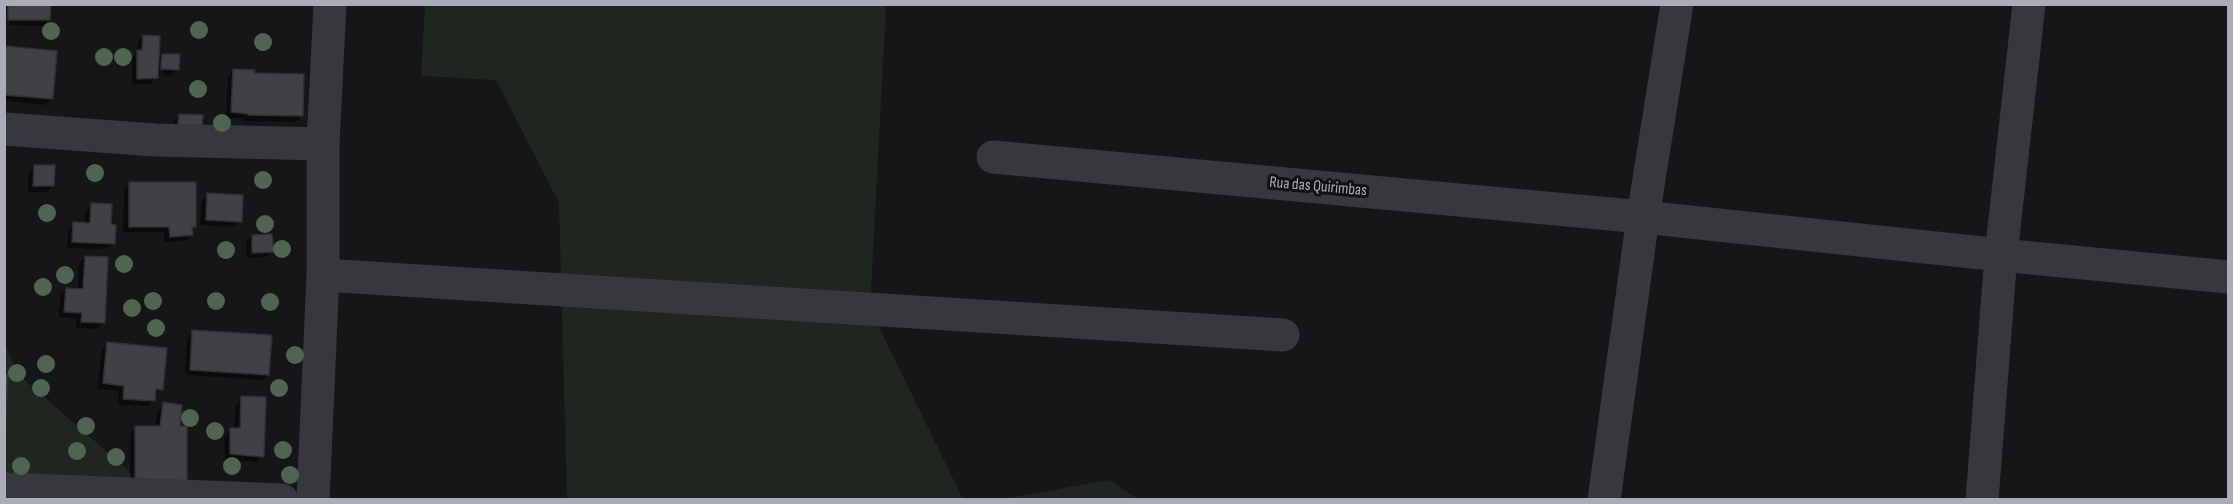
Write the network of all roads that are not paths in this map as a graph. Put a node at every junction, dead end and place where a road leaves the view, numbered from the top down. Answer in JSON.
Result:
{"nodes":[{"id":1,"x":330,"y":4,"type":"edge"},
{"id":2,"x":1677,"y":4,"type":"edge"},
{"id":3,"x":2029,"y":4,"type":"edge"},
{"id":4,"x":4,"y":129,"type":"edge"},
{"id":5,"x":323,"y":144,"type":"junction"},
{"id":6,"x":993,"y":157,"type":"dead end"},
{"id":7,"x":1643,"y":217,"type":"junction"},
{"id":8,"x":2001,"y":255,"type":"junction"},
{"id":9,"x":323,"y":275,"type":"junction"},
{"id":10,"x":2229,"y":277,"type":"edge"},
{"id":11,"x":1283,"y":335,"type":"dead end"},
{"id":12,"x":4,"y":489,"type":"edge"},
{"id":13,"x":282,"y":500,"type":"edge"},
{"id":14,"x":313,"y":500,"type":"edge"},
{"id":15,"x":1604,"y":500,"type":"edge"},
{"id":16,"x":1982,"y":500,"type":"edge"}],
"edges":[{"from":1,"to":5,"type":"street"},
{"from":2,"to":7,"type":"street"},
{"from":3,"to":8,"type":"street"},
{"from":4,"to":5,"type":"street"},
{"from":5,"to":9,"type":"street"},
{"from":6,"to":7,"type":"street","name":"Rua das Quirimbas"},
{"from":7,"to":8,"type":"street","name":"Rua das Quirimbas"},
{"from":7,"to":15,"type":"street"},
{"from":8,"to":10,"type":"street","name":"Rua das Quirimbas"},
{"from":8,"to":16,"type":"street"},
{"from":9,"to":11,"type":"street"},
{"from":9,"to":14,"type":"street"},
{"from":12,"to":13,"type":"street"}]}
